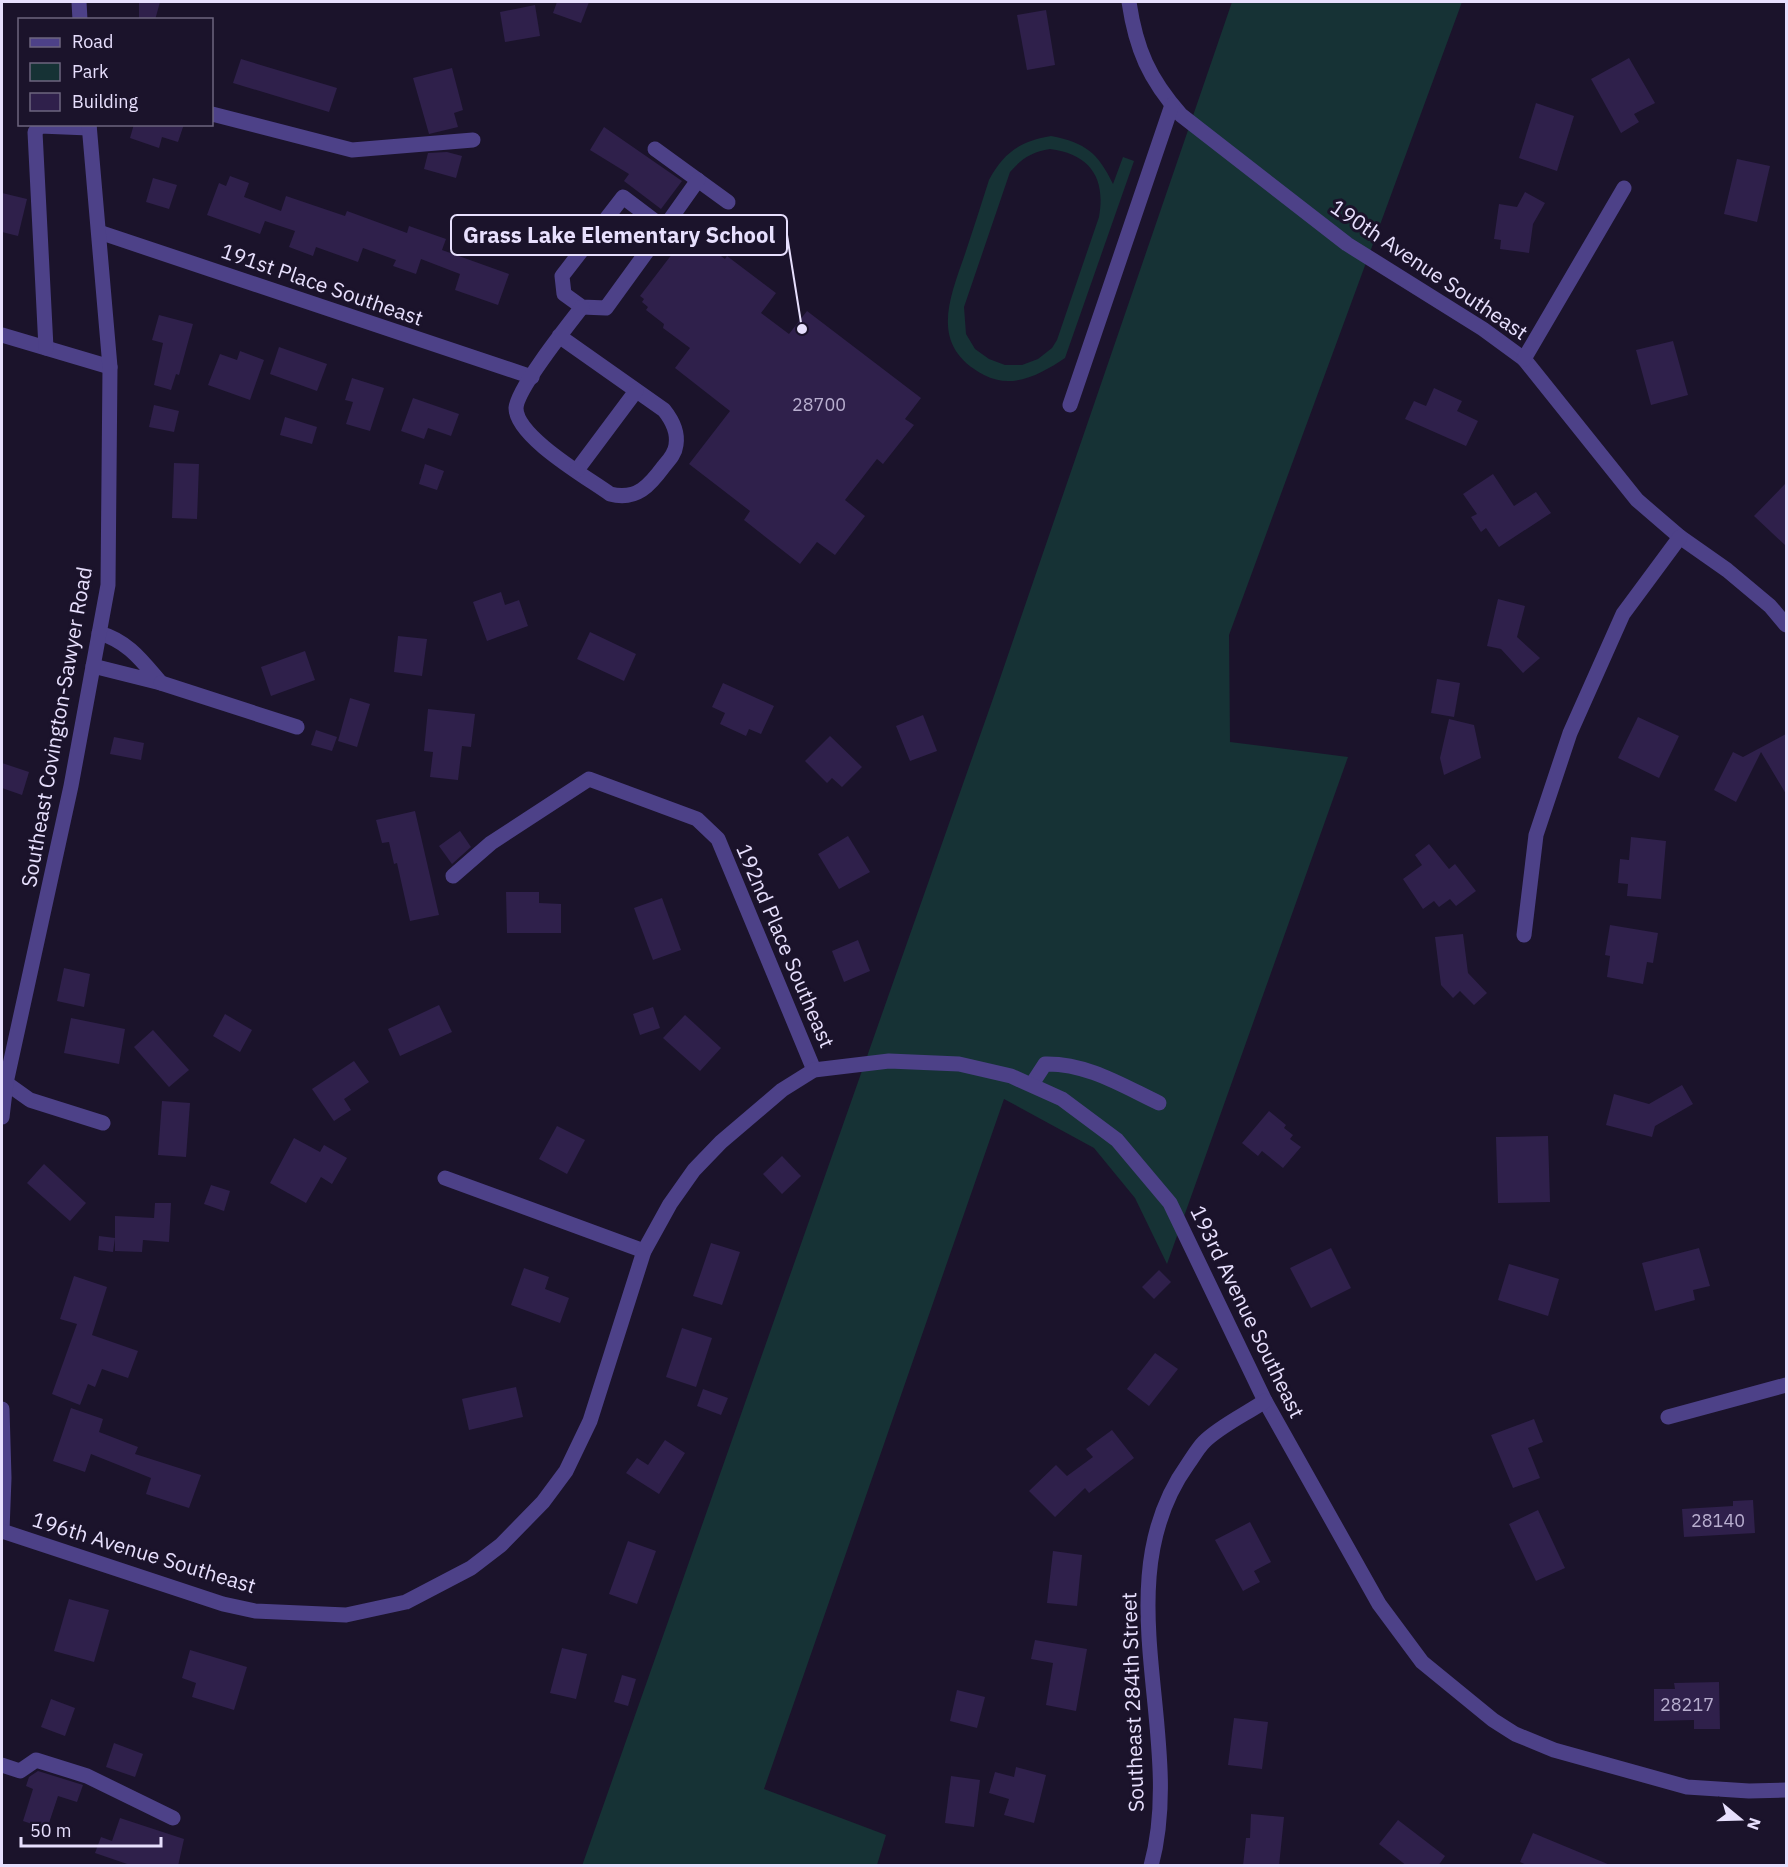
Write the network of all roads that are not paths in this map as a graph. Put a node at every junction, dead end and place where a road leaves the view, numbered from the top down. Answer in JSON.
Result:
{"nodes":[{"id":1,"x":80,"y":2,"type":"edge"},
{"id":2,"x":1129,"y":2,"type":"edge"},
{"id":3,"x":80,"y":18,"type":"edge"},
{"id":4,"x":1172,"y":105,"type":"junction"},
{"id":5,"x":213,"y":114,"type":"edge"},
{"id":6,"x":89,"y":126,"type":"edge"},
{"id":7,"x":473,"y":140,"type":"dead end"},
{"id":8,"x":655,"y":149,"type":"dead end"},
{"id":9,"x":698,"y":180,"type":"junction"},
{"id":10,"x":1624,"y":188,"type":"dead end"},
{"id":11,"x":728,"y":202,"type":"dead end"},
{"id":12,"x":664,"y":228,"type":"junction"},
{"id":13,"x":99,"y":232,"type":"junction"},
{"id":14,"x":582,"y":307,"type":"junction"},
{"id":15,"x":2,"y":334,"type":"edge"},
{"id":16,"x":559,"y":336,"type":"junction"},
{"id":17,"x":45,"y":348,"type":"junction"},
{"id":18,"x":1524,"y":359,"type":"junction"},
{"id":19,"x":110,"y":367,"type":"junction"},
{"id":20,"x":532,"y":377,"type":"junction"},
{"id":21,"x":636,"y":391,"type":"junction"},
{"id":22,"x":1070,"y":405,"type":"dead end"},
{"id":23,"x":577,"y":470,"type":"junction"},
{"id":24,"x":1680,"y":537,"type":"junction"},
{"id":25,"x":1786,"y":626,"type":"edge"},
{"id":26,"x":99,"y":633,"type":"junction"},
{"id":27,"x":93,"y":666,"type":"junction"},
{"id":28,"x":161,"y":683,"type":"junction"},
{"id":29,"x":297,"y":727,"type":"dead end"},
{"id":30,"x":453,"y":876,"type":"dead end"},
{"id":31,"x":1524,"y":935,"type":"dead end"},
{"id":32,"x":814,"y":1070,"type":"junction"},
{"id":33,"x":4,"y":1081,"type":"edge"},
{"id":34,"x":1032,"y":1083,"type":"junction"},
{"id":35,"x":1159,"y":1103,"type":"dead end"},
{"id":36,"x":2,"y":1117,"type":"edge"},
{"id":37,"x":103,"y":1123,"type":"dead end"},
{"id":38,"x":445,"y":1178,"type":"dead end"},
{"id":39,"x":644,"y":1251,"type":"junction"},
{"id":40,"x":1786,"y":1384,"type":"edge"},
{"id":41,"x":1265,"y":1401,"type":"junction"},
{"id":42,"x":2,"y":1409,"type":"edge"},
{"id":43,"x":1668,"y":1417,"type":"dead end"},
{"id":44,"x":2,"y":1531,"type":"edge"},
{"id":45,"x":2,"y":1766,"type":"edge"},
{"id":46,"x":1786,"y":1790,"type":"edge"},
{"id":47,"x":172,"y":1818,"type":"dead end"},
{"id":48,"x":1150,"y":1866,"type":"edge"}],
"edges":[{"from":1,"to":3,"type":"street"},
{"from":2,"to":4,"type":"street","name":"190th Avenue Southeast"},
{"from":4,"to":18,"type":"street","name":"190th Avenue Southeast"},
{"from":4,"to":22,"type":"street"},
{"from":5,"to":7,"type":"street"},
{"from":6,"to":13,"type":"street","name":"Southeast Covington-Sawyer Road"},
{"from":6,"to":17,"type":"street"},
{"from":8,"to":9,"type":"street"},
{"from":9,"to":11,"type":"street"},
{"from":9,"to":12,"type":"street"},
{"from":10,"to":18,"type":"street"},
{"from":12,"to":14,"type":"street"},
{"from":12,"to":14,"type":"street"},
{"from":13,"to":19,"type":"street","name":"Southeast Covington-Sawyer Road"},
{"from":13,"to":20,"type":"street","name":"191st Place Southeast"},
{"from":14,"to":16,"type":"street"},
{"from":15,"to":17,"type":"street"},
{"from":16,"to":20,"type":"street"},
{"from":16,"to":21,"type":"street"},
{"from":17,"to":19,"type":"street"},
{"from":18,"to":24,"type":"street","name":"190th Avenue Southeast"},
{"from":19,"to":26,"type":"street","name":"Southeast Covington-Sawyer Road"},
{"from":20,"to":23,"type":"street"},
{"from":21,"to":23,"type":"street"},
{"from":21,"to":23,"type":"street"},
{"from":24,"to":25,"type":"street","name":"190th Avenue Southeast"},
{"from":24,"to":31,"type":"street"},
{"from":26,"to":27,"type":"street","name":"Southeast Covington-Sawyer Road"},
{"from":26,"to":28,"type":"street"},
{"from":27,"to":28,"type":"street"},
{"from":27,"to":33,"type":"street","name":"Southeast Covington-Sawyer Road"},
{"from":28,"to":29,"type":"street"},
{"from":30,"to":32,"type":"street","name":"192nd Place Southeast"},
{"from":32,"to":34,"type":"street","name":"193rd Avenue Southeast"},
{"from":32,"to":39,"type":"street","name":"193rd Avenue Southeast"},
{"from":33,"to":36,"type":"street","name":"Southeast Covington-Sawyer Road"},
{"from":33,"to":37,"type":"street"},
{"from":34,"to":35,"type":"street"},
{"from":34,"to":41,"type":"street","name":"193rd Avenue Southeast"},
{"from":38,"to":39,"type":"street"},
{"from":39,"to":44,"type":"street","name":"196th Avenue Southeast"},
{"from":40,"to":43,"type":"street"},
{"from":41,"to":46,"type":"street","name":"193rd Avenue Southeast"},
{"from":41,"to":48,"type":"street","name":"Southeast 284th Street"},
{"from":42,"to":44,"type":"street"},
{"from":45,"to":47,"type":"street"}]}
